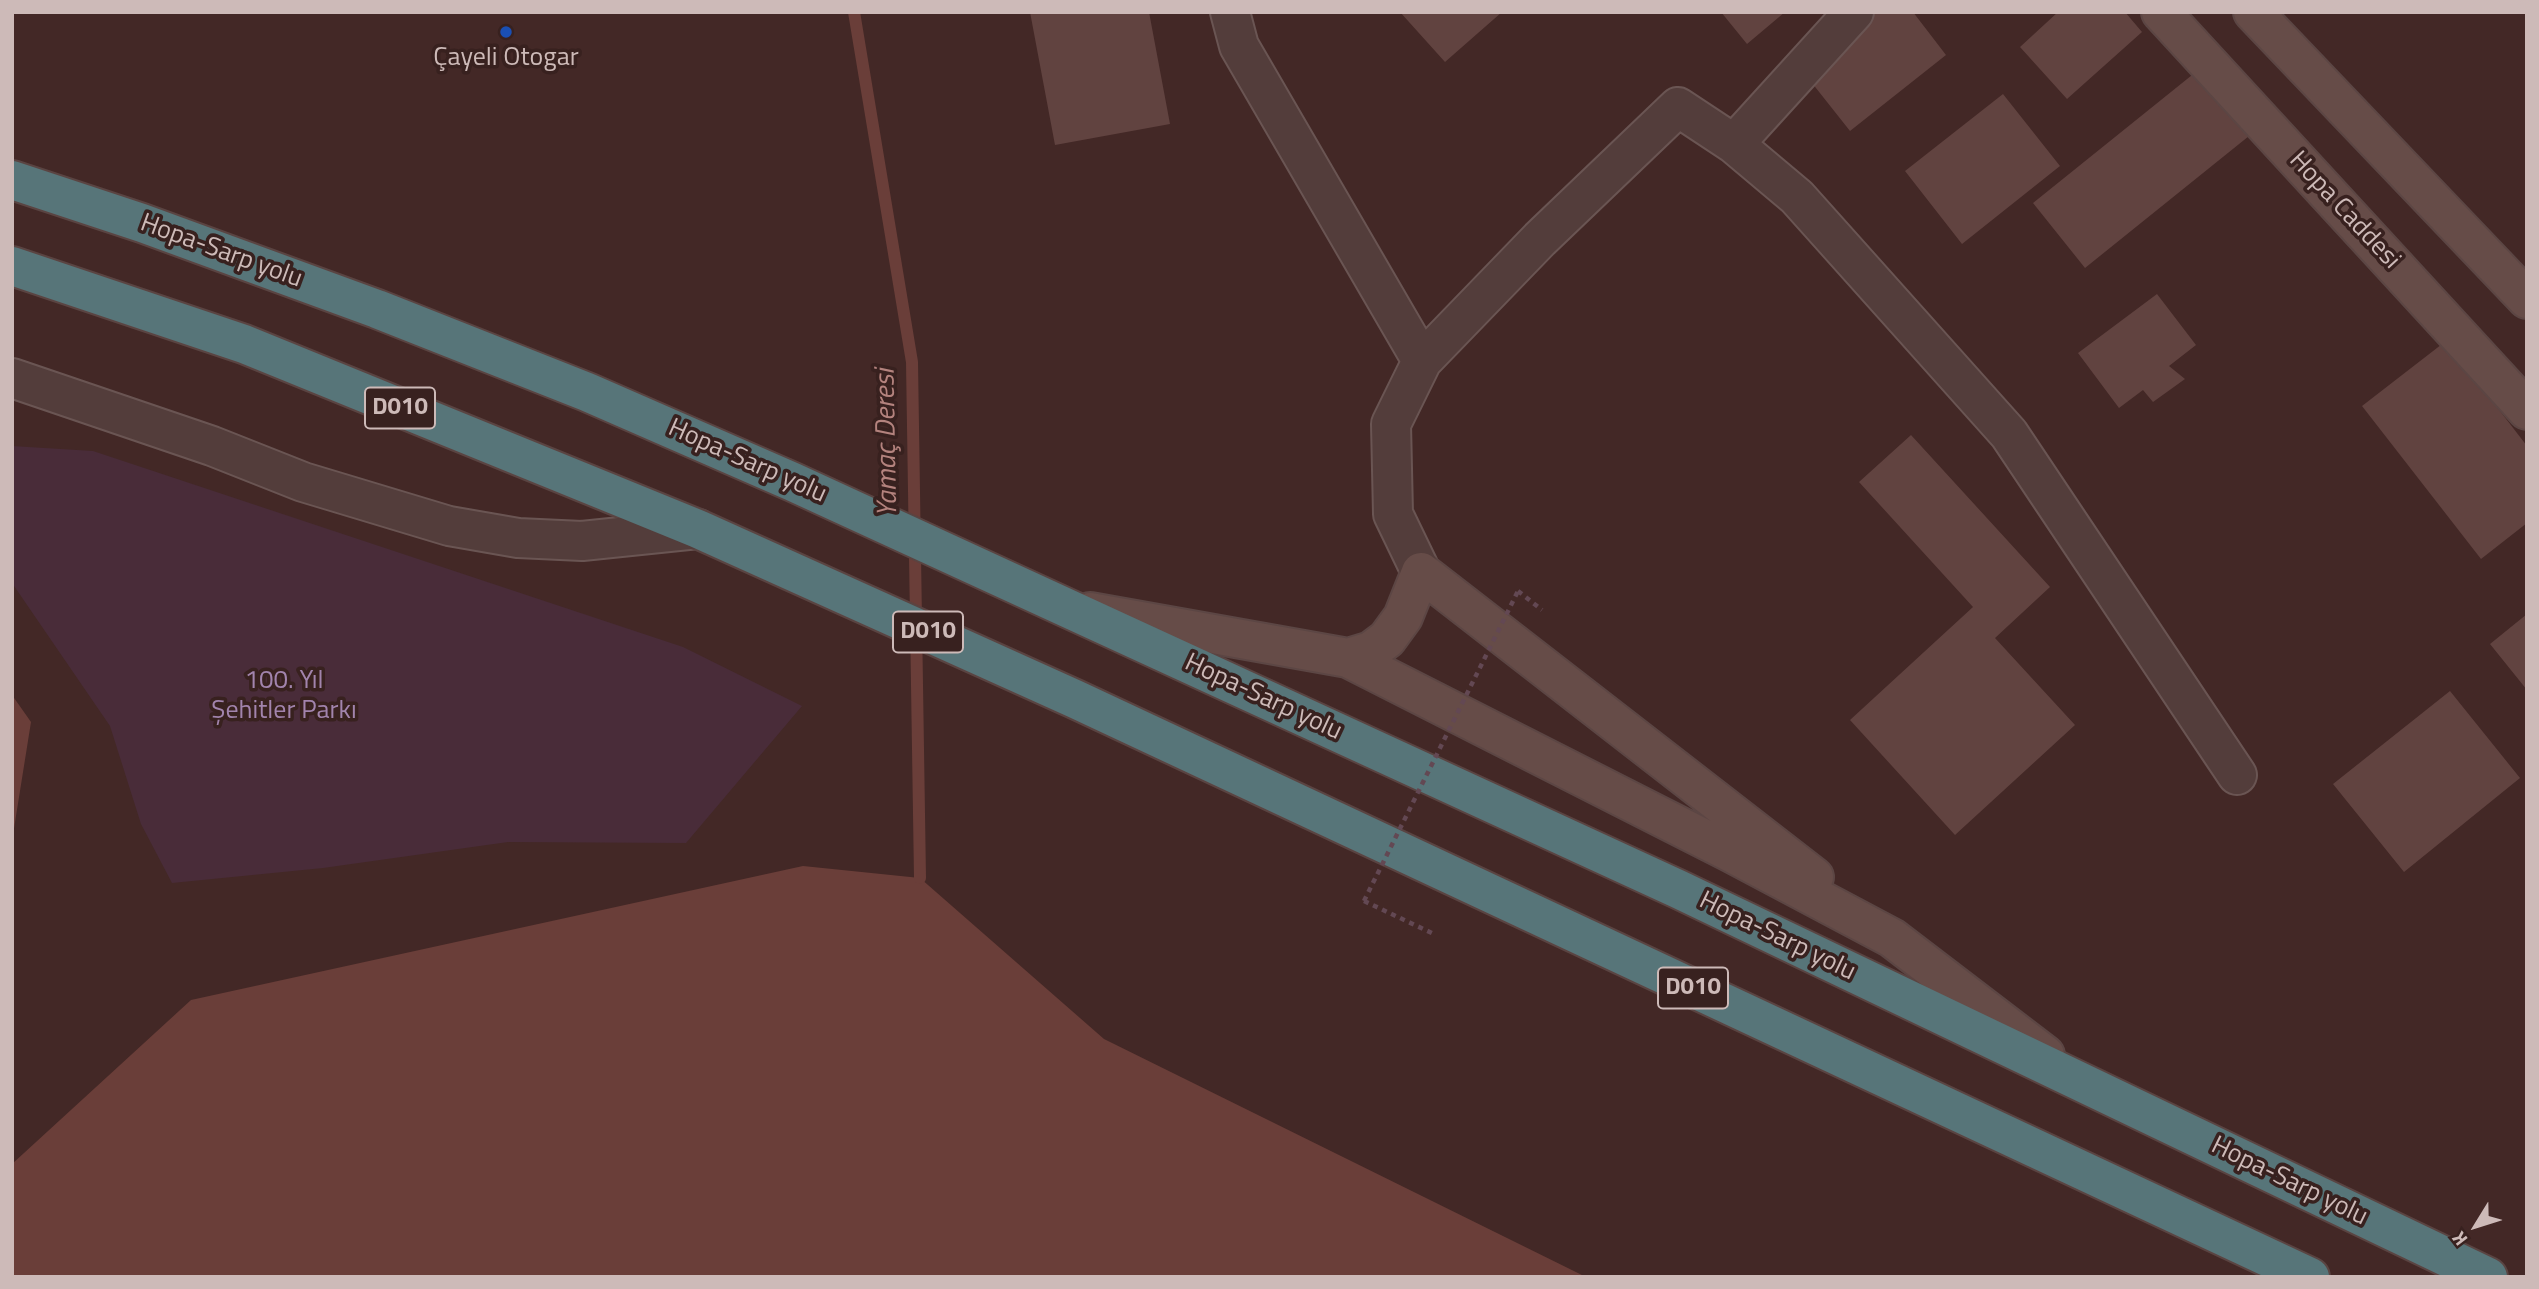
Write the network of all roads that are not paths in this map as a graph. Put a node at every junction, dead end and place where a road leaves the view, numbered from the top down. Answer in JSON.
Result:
{"nodes":[{"id":1,"x":1230,"y":12,"type":"edge"},
{"id":2,"x":1854,"y":12,"type":"edge"},
{"id":3,"x":2161,"y":12,"type":"edge"},
{"id":4,"x":2253,"y":12,"type":"edge"},
{"id":5,"x":1734,"y":144,"type":"junction"},
{"id":6,"x":12,"y":180,"type":"edge"},
{"id":7,"x":12,"y":266,"type":"edge"},
{"id":8,"x":2527,"y":299,"type":"edge"},
{"id":9,"x":1422,"y":362,"type":"junction"},
{"id":10,"x":12,"y":378,"type":"edge"},
{"id":11,"x":2527,"y":410,"type":"edge"},
{"id":12,"x":698,"y":529,"type":"junction"},
{"id":13,"x":1421,"y":572,"type":"junction"},
{"id":14,"x":1070,"y":608,"type":"junction"},
{"id":15,"x":1348,"y":659,"type":"junction"},
{"id":16,"x":2237,"y":775,"type":"dead end"},
{"id":17,"x":1892,"y":937,"type":"junction"},
{"id":18,"x":2077,"y":1080,"type":"junction"},
{"id":19,"x":2310,"y":1277,"type":"edge"},
{"id":20,"x":2488,"y":1277,"type":"edge"}],
"edges":[{"from":1,"to":9,"type":"street"},
{"from":2,"to":5,"type":"street"},
{"from":3,"to":11,"type":"main road","name":"Hopa Caddesi"},
{"from":4,"to":8,"type":"main road"},
{"from":5,"to":9,"type":"street"},
{"from":5,"to":16,"type":"street"},
{"from":6,"to":14,"type":"highway","name":"Hopa-Sarp yolu"},
{"from":7,"to":12,"type":"highway","number":"D010"},
{"from":9,"to":13,"type":"street"},
{"from":10,"to":12,"type":"street"},
{"from":12,"to":19,"type":"highway","number":"D010"},
{"from":13,"to":15,"type":"main road"},
{"from":13,"to":17,"type":"main road"},
{"from":14,"to":15,"type":"main road"},
{"from":14,"to":18,"type":"highway","name":"Hopa-Sarp yolu"},
{"from":15,"to":17,"type":"main road"},
{"from":17,"to":18,"type":"main road"},
{"from":18,"to":20,"type":"highway","name":"Hopa-Sarp yolu"}]}
